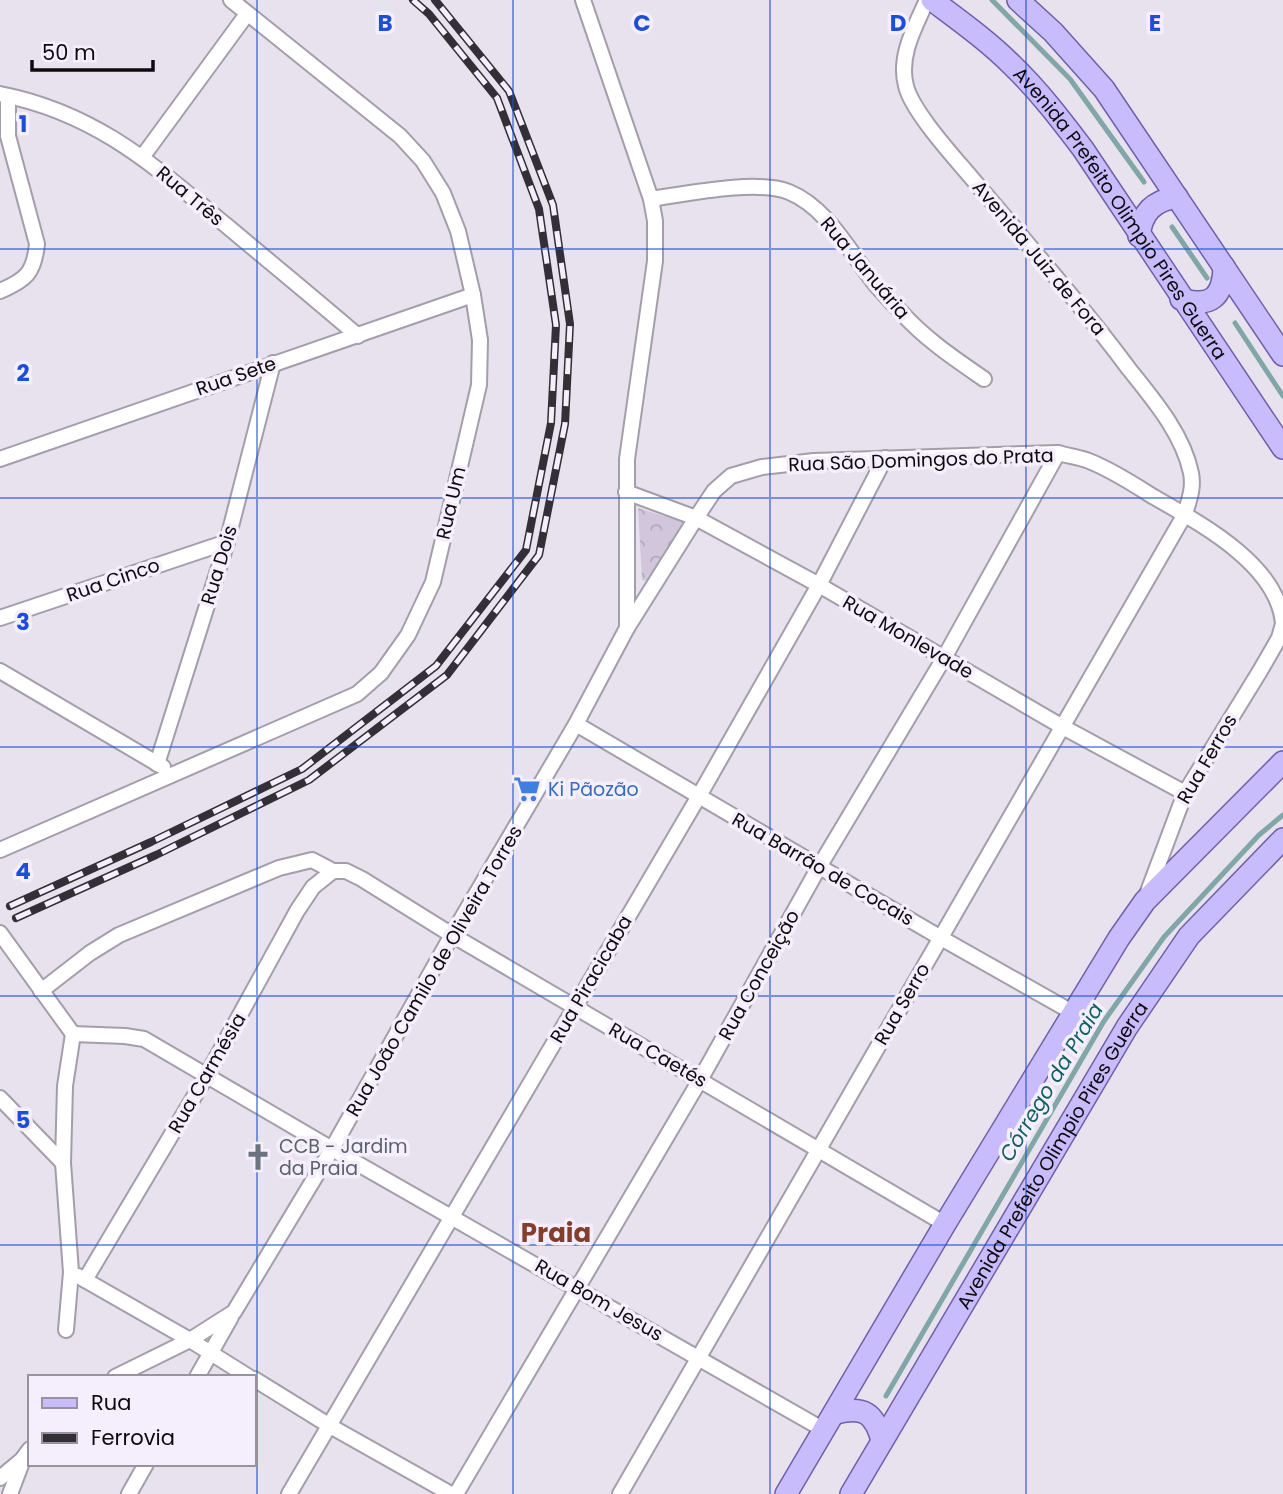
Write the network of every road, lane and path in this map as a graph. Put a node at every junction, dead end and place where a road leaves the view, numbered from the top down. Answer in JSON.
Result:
{"nodes":[{"id":1,"x":231,"y":0,"type":"edge"},
{"id":2,"x":583,"y":0,"type":"edge"},
{"id":3,"x":929,"y":0,"type":"edge"},
{"id":4,"x":1018,"y":0,"type":"edge"},
{"id":5,"x":247,"y":14,"type":"junction"},
{"id":6,"x":4,"y":95,"type":"edge"},
{"id":7,"x":4,"y":137,"type":"edge"},
{"id":8,"x":143,"y":156,"type":"junction"},
{"id":9,"x":1177,"y":197,"type":"junction"},
{"id":10,"x":651,"y":199,"type":"junction"},
{"id":11,"x":1139,"y":236,"type":"junction"},
{"id":12,"x":1224,"y":267,"type":"junction"},
{"id":13,"x":0,"y":292,"type":"edge"},
{"id":14,"x":473,"y":295,"type":"junction"},
{"id":15,"x":1181,"y":299,"type":"junction"},
{"id":16,"x":358,"y":336,"type":"junction"},
{"id":17,"x":1283,"y":355,"type":"edge"},
{"id":18,"x":273,"y":363,"type":"junction"},
{"id":19,"x":984,"y":379,"type":"dead end"},
{"id":20,"x":1283,"y":448,"type":"edge"},
{"id":21,"x":1058,"y":453,"type":"junction"},
{"id":22,"x":885,"y":458,"type":"junction"},
{"id":23,"x":0,"y":459,"type":"edge"},
{"id":24,"x":626,"y":492,"type":"junction"},
{"id":25,"x":1185,"y":514,"type":"junction"},
{"id":26,"x":696,"y":517,"type":"junction"},
{"id":27,"x":227,"y":542,"type":"junction"},
{"id":28,"x":819,"y":585,"type":"junction"},
{"id":29,"x":0,"y":618,"type":"edge"},
{"id":30,"x":1282,"y":619,"type":"edge"},
{"id":31,"x":627,"y":628,"type":"junction"},
{"id":32,"x":944,"y":658,"type":"junction"},
{"id":33,"x":0,"y":671,"type":"edge"},
{"id":34,"x":576,"y":724,"type":"junction"},
{"id":35,"x":1061,"y":726,"type":"junction"},
{"id":36,"x":1283,"y":762,"type":"edge"},
{"id":37,"x":157,"y":764,"type":"junction"},
{"id":38,"x":173,"y":773,"type":"junction"},
{"id":39,"x":1185,"y":793,"type":"junction"},
{"id":40,"x":699,"y":796,"type":"junction"},
{"id":41,"x":1283,"y":839,"type":"edge"},
{"id":42,"x":0,"y":850,"type":"edge"},
{"id":43,"x":819,"y":867,"type":"junction"},
{"id":44,"x":333,"y":871,"type":"junction"},
{"id":45,"x":1145,"y":901,"type":"junction"},
{"id":46,"x":0,"y":933,"type":"edge"},
{"id":47,"x":452,"y":935,"type":"junction"},
{"id":48,"x":940,"y":938,"type":"junction"},
{"id":49,"x":41,"y":991,"type":"junction"},
{"id":50,"x":575,"y":1006,"type":"junction"},
{"id":51,"x":1072,"y":1012,"type":"junction"},
{"id":52,"x":73,"y":1034,"type":"junction"},
{"id":53,"x":207,"y":1075,"type":"junction"},
{"id":54,"x":700,"y":1080,"type":"junction"},
{"id":55,"x":0,"y":1098,"type":"edge"},
{"id":56,"x":332,"y":1149,"type":"junction"},
{"id":57,"x":819,"y":1149,"type":"junction"},
{"id":58,"x":63,"y":1163,"type":"junction"},
{"id":59,"x":452,"y":1216,"type":"junction"},
{"id":60,"x":945,"y":1224,"type":"junction"},
{"id":61,"x":71,"y":1272,"type":"junction"},
{"id":62,"x":85,"y":1280,"type":"junction"},
{"id":63,"x":577,"y":1287,"type":"junction"},
{"id":64,"x":234,"y":1312,"type":"junction"},
{"id":65,"x":66,"y":1330,"type":"dead end"},
{"id":66,"x":190,"y":1340,"type":"junction"},
{"id":67,"x":210,"y":1353,"type":"junction"},
{"id":68,"x":699,"y":1357,"type":"junction"},
{"id":69,"x":119,"y":1375,"type":"edge"},
{"id":70,"x":198,"y":1375,"type":"edge"},
{"id":71,"x":247,"y":1375,"type":"edge"},
{"id":72,"x":256,"y":1380,"type":"edge"},
{"id":73,"x":830,"y":1421,"type":"junction"},
{"id":74,"x":330,"y":1426,"type":"junction"},
{"id":75,"x":882,"y":1440,"type":"junction"},
{"id":76,"x":27,"y":1453,"type":"edge"},
{"id":77,"x":145,"y":1466,"type":"edge"},
{"id":78,"x":0,"y":1478,"type":"edge"},
{"id":79,"x":791,"y":1490,"type":"edge"},
{"id":80,"x":10,"y":1494,"type":"edge"},
{"id":81,"x":129,"y":1494,"type":"edge"},
{"id":82,"x":289,"y":1494,"type":"edge"},
{"id":83,"x":453,"y":1494,"type":"edge"},
{"id":84,"x":620,"y":1494,"type":"edge"},
{"id":85,"x":850,"y":1494,"type":"edge"}],
"edges":[{"from":1,"to":5,"type":"street","name":"Rua Um"},
{"from":2,"to":10,"type":"street","name":"Rua João Camilo de Oliveira Torres"},
{"from":3,"to":11,"type":"main road","name":"Avenida Prefeito Olimpio Pires Guerra"},
{"from":3,"to":25,"type":"street","name":"Avenida Juiz de Fora"},
{"from":4,"to":9,"type":"main road"},
{"from":5,"to":8,"type":"street"},
{"from":5,"to":14,"type":"street","name":"Rua Um"},
{"from":6,"to":7,"type":"street"},
{"from":6,"to":8,"type":"street","name":"Rua Três"},
{"from":7,"to":13,"type":"street"},
{"from":8,"to":16,"type":"street","name":"Rua Três"},
{"from":9,"to":11,"type":"main road"},
{"from":9,"to":12,"type":"main road"},
{"from":10,"to":19,"type":"street","name":"Rua Januária"},
{"from":10,"to":24,"type":"street","name":"Rua João Camilo de Oliveira Torres"},
{"from":11,"to":15,"type":"main road","name":"Avenida Prefeito Olimpio Pires Guerra"},
{"from":12,"to":15,"type":"main road"},
{"from":12,"to":17,"type":"main road"},
{"from":14,"to":16,"type":"street","name":"Rua Sete"},
{"from":14,"to":38,"type":"street","name":"Rua Um"},
{"from":15,"to":20,"type":"main road","name":"Avenida Prefeito Olimpio Pires Guerra"},
{"from":16,"to":18,"type":"street","name":"Rua Sete"},
{"from":18,"to":23,"type":"street","name":"Rua Sete"},
{"from":18,"to":27,"type":"street","name":"Rua Dois"},
{"from":21,"to":22,"type":"street","name":"Rua São Domingos do Prata"},
{"from":21,"to":25,"type":"street","name":"Rua São Domingos do Prata"},
{"from":21,"to":32,"type":"street","name":"Rua Conceição"},
{"from":22,"to":26,"type":"street","name":"Rua São Domingos do Prata"},
{"from":22,"to":28,"type":"street","name":"Rua Piracicaba"},
{"from":24,"to":26,"type":"street","name":"Rua Monlevade"},
{"from":24,"to":31,"type":"street","name":"Rua João Camilo de Oliveira Torres"},
{"from":25,"to":30,"type":"street","name":"Rua São Domingos do Prata"},
{"from":25,"to":35,"type":"street","name":"Rua Serro"},
{"from":26,"to":28,"type":"street","name":"Rua Monlevade"},
{"from":26,"to":31,"type":"street","name":"Rua São Domingos do Prata"},
{"from":27,"to":29,"type":"street","name":"Rua Cinco"},
{"from":27,"to":37,"type":"street","name":"Rua Dois"},
{"from":28,"to":32,"type":"street","name":"Rua Monlevade"},
{"from":28,"to":40,"type":"street","name":"Rua Piracicaba"},
{"from":30,"to":39,"type":"street","name":"Rua Ferros"},
{"from":31,"to":34,"type":"street","name":"Rua João Camilo de Oliveira Torres"},
{"from":32,"to":35,"type":"street","name":"Rua Monlevade"},
{"from":32,"to":43,"type":"street","name":"Rua Conceição"},
{"from":33,"to":37,"type":"street"},
{"from":34,"to":40,"type":"street","name":"Rua Barrão de Cocais"},
{"from":34,"to":47,"type":"street","name":"Rua João Camilo de Oliveira Torres"},
{"from":35,"to":39,"type":"street","name":"Rua Monlevade"},
{"from":35,"to":48,"type":"street","name":"Rua Serro"},
{"from":36,"to":45,"type":"main road"},
{"from":37,"to":38,"type":"street"},
{"from":38,"to":42,"type":"street","name":"Rua Um"},
{"from":39,"to":45,"type":"street","name":"Rua Ferros"},
{"from":40,"to":43,"type":"street","name":"Rua Barrão de Cocais"},
{"from":40,"to":50,"type":"street","name":"Rua Piracicaba"},
{"from":41,"to":75,"type":"main road","name":"Avenida Prefeito Olimpio Pires Guerra"},
{"from":43,"to":48,"type":"street","name":"Rua Barrão de Cocais"},
{"from":43,"to":54,"type":"street","name":"Rua Conceição"},
{"from":44,"to":47,"type":"street","name":"Rua Caetés"},
{"from":44,"to":49,"type":"street","name":"Rua Caetés"},
{"from":44,"to":53,"type":"street","name":"Rua Carmésia"},
{"from":45,"to":51,"type":"main road"},
{"from":46,"to":49,"type":"street"},
{"from":47,"to":50,"type":"street","name":"Rua Caetés"},
{"from":47,"to":56,"type":"street","name":"Rua João Camilo de Oliveira Torres"},
{"from":48,"to":51,"type":"street","name":"Rua Barrão de Cocais"},
{"from":48,"to":57,"type":"street","name":"Rua Serro"},
{"from":49,"to":52,"type":"street"},
{"from":50,"to":54,"type":"street","name":"Rua Caetés"},
{"from":50,"to":59,"type":"street","name":"Rua Piracicaba"},
{"from":51,"to":60,"type":"main road"},
{"from":52,"to":53,"type":"street","name":"Rua Bom Jesus"},
{"from":52,"to":58,"type":"street"},
{"from":53,"to":56,"type":"street","name":"Rua Bom Jesus"},
{"from":53,"to":62,"type":"street","name":"Rua Carmésia"},
{"from":54,"to":57,"type":"street","name":"Rua Caetés"},
{"from":54,"to":63,"type":"street","name":"Rua Conceição"},
{"from":55,"to":58,"type":"street"},
{"from":56,"to":59,"type":"street","name":"Rua Bom Jesus"},
{"from":56,"to":64,"type":"street","name":"Rua João Camilo de Oliveira Torres"},
{"from":57,"to":60,"type":"street","name":"Rua Caetés"},
{"from":57,"to":68,"type":"street","name":"Rua Serro"},
{"from":58,"to":61,"type":"street"},
{"from":59,"to":63,"type":"street","name":"Rua Bom Jesus"},
{"from":59,"to":74,"type":"street","name":"Rua Piracicaba"},
{"from":60,"to":73,"type":"main road"},
{"from":61,"to":62,"type":"street"},
{"from":61,"to":65,"type":"street"},
{"from":62,"to":66,"type":"street"},
{"from":63,"to":68,"type":"street","name":"Rua Bom Jesus"},
{"from":63,"to":83,"type":"street","name":"Rua Conceição"},
{"from":64,"to":66,"type":"street","name":"Rua João Camilo de Oliveira Torres"},
{"from":64,"to":67,"type":"street"},
{"from":66,"to":67,"type":"street"},
{"from":66,"to":69,"type":"street","name":"Rua João Camilo de Oliveira Torres"},
{"from":67,"to":70,"type":"street"},
{"from":67,"to":71,"type":"street"},
{"from":68,"to":73,"type":"street","name":"Rua Bom Jesus"},
{"from":68,"to":84,"type":"street","name":"Rua Serro"},
{"from":72,"to":74,"type":"street"},
{"from":73,"to":75,"type":"main road"},
{"from":73,"to":79,"type":"main road"},
{"from":74,"to":82,"type":"street","name":"Rua Piracicaba"},
{"from":74,"to":83,"type":"street"},
{"from":75,"to":85,"type":"main road","name":"Avenida Prefeito Olimpio Pires Guerra"},
{"from":76,"to":78,"type":"street"},
{"from":76,"to":80,"type":"street"},
{"from":77,"to":81,"type":"street"}]}
